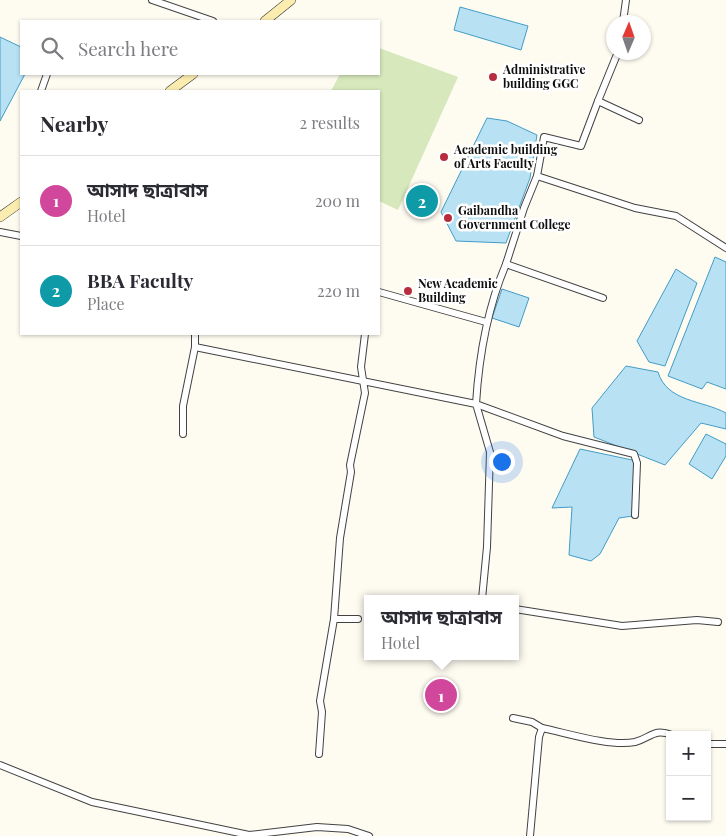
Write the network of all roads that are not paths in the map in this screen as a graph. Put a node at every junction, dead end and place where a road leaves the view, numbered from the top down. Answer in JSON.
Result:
{"nodes":[{"id":1,"x":152,"y":0,"type":"edge"},
{"id":2,"x":291,"y":0,"type":"edge"},
{"id":3,"x":626,"y":0,"type":"edge"},
{"id":4,"x":624,"y":15,"type":"edge"},
{"id":5,"x":210,"y":20,"type":"edge"},
{"id":6,"x":266,"y":20,"type":"edge"},
{"id":7,"x":615,"y":60,"type":"edge"},
{"id":8,"x":47,"y":75,"type":"edge"},
{"id":9,"x":193,"y":75,"type":"edge"},
{"id":10,"x":41,"y":90,"type":"edge"},
{"id":11,"x":171,"y":90,"type":"edge"},
{"id":12,"x":598,"y":101,"type":"junction"},
{"id":13,"x":638,"y":120,"type":"dead end"},
{"id":14,"x":537,"y":176,"type":"junction"},
{"id":15,"x":20,"y":203,"type":"edge"},
{"id":16,"x":0,"y":217,"type":"edge"},
{"id":17,"x":0,"y":232,"type":"edge"},
{"id":18,"x":20,"y":236,"type":"edge"},
{"id":19,"x":726,"y":248,"type":"edge"},
{"id":20,"x":506,"y":264,"type":"junction"},
{"id":21,"x":380,"y":292,"type":"edge"},
{"id":22,"x":603,"y":298,"type":"dead end"},
{"id":23,"x":486,"y":322,"type":"junction"},
{"id":24,"x":195,"y":335,"type":"edge"},
{"id":25,"x":365,"y":335,"type":"edge"},
{"id":26,"x":196,"y":347,"type":"junction"},
{"id":27,"x":363,"y":380,"type":"junction"},
{"id":28,"x":476,"y":404,"type":"junction"},
{"id":29,"x":183,"y":434,"type":"dead end"},
{"id":30,"x":635,"y":515,"type":"dead end"},
{"id":31,"x":482,"y":595,"type":"edge"},
{"id":32,"x":519,"y":610,"type":"edge"},
{"id":33,"x":334,"y":619,"type":"junction"},
{"id":34,"x":358,"y":620,"type":"dead end"},
{"id":35,"x":718,"y":622,"type":"dead end"},
{"id":36,"x":513,"y":718,"type":"dead end"},
{"id":37,"x":542,"y":728,"type":"junction"},
{"id":38,"x":666,"y":732,"type":"edge"},
{"id":39,"x":711,"y":744,"type":"edge"},
{"id":40,"x":726,"y":744,"type":"edge"},
{"id":41,"x":319,"y":754,"type":"dead end"},
{"id":42,"x":0,"y":764,"type":"edge"},
{"id":43,"x":249,"y":835,"type":"edge"},
{"id":44,"x":369,"y":836,"type":"edge"},
{"id":45,"x":530,"y":836,"type":"edge"}],
"edges":[{"from":1,"to":5,"type":"street"},
{"from":2,"to":6,"type":"main road"},
{"from":3,"to":4,"type":"street"},
{"from":7,"to":12,"type":"street"},
{"from":8,"to":10,"type":"street"},
{"from":9,"to":11,"type":"main road"},
{"from":12,"to":13,"type":"street"},
{"from":12,"to":14,"type":"street"},
{"from":14,"to":19,"type":"street"},
{"from":14,"to":20,"type":"street"},
{"from":15,"to":16,"type":"main road"},
{"from":17,"to":18,"type":"street"},
{"from":20,"to":22,"type":"street"},
{"from":20,"to":23,"type":"street"},
{"from":21,"to":23,"type":"street"},
{"from":23,"to":28,"type":"street"},
{"from":24,"to":26,"type":"street"},
{"from":25,"to":27,"type":"street"},
{"from":26,"to":27,"type":"street"},
{"from":26,"to":29,"type":"street"},
{"from":27,"to":28,"type":"street"},
{"from":27,"to":33,"type":"street"},
{"from":28,"to":30,"type":"street"},
{"from":28,"to":31,"type":"street"},
{"from":32,"to":35,"type":"street"},
{"from":33,"to":34,"type":"street"},
{"from":33,"to":41,"type":"street"},
{"from":36,"to":37,"type":"street"},
{"from":37,"to":38,"type":"street"},
{"from":37,"to":45,"type":"street"},
{"from":39,"to":40,"type":"street"},
{"from":42,"to":43,"type":"street"},
{"from":43,"to":44,"type":"street"}]}
